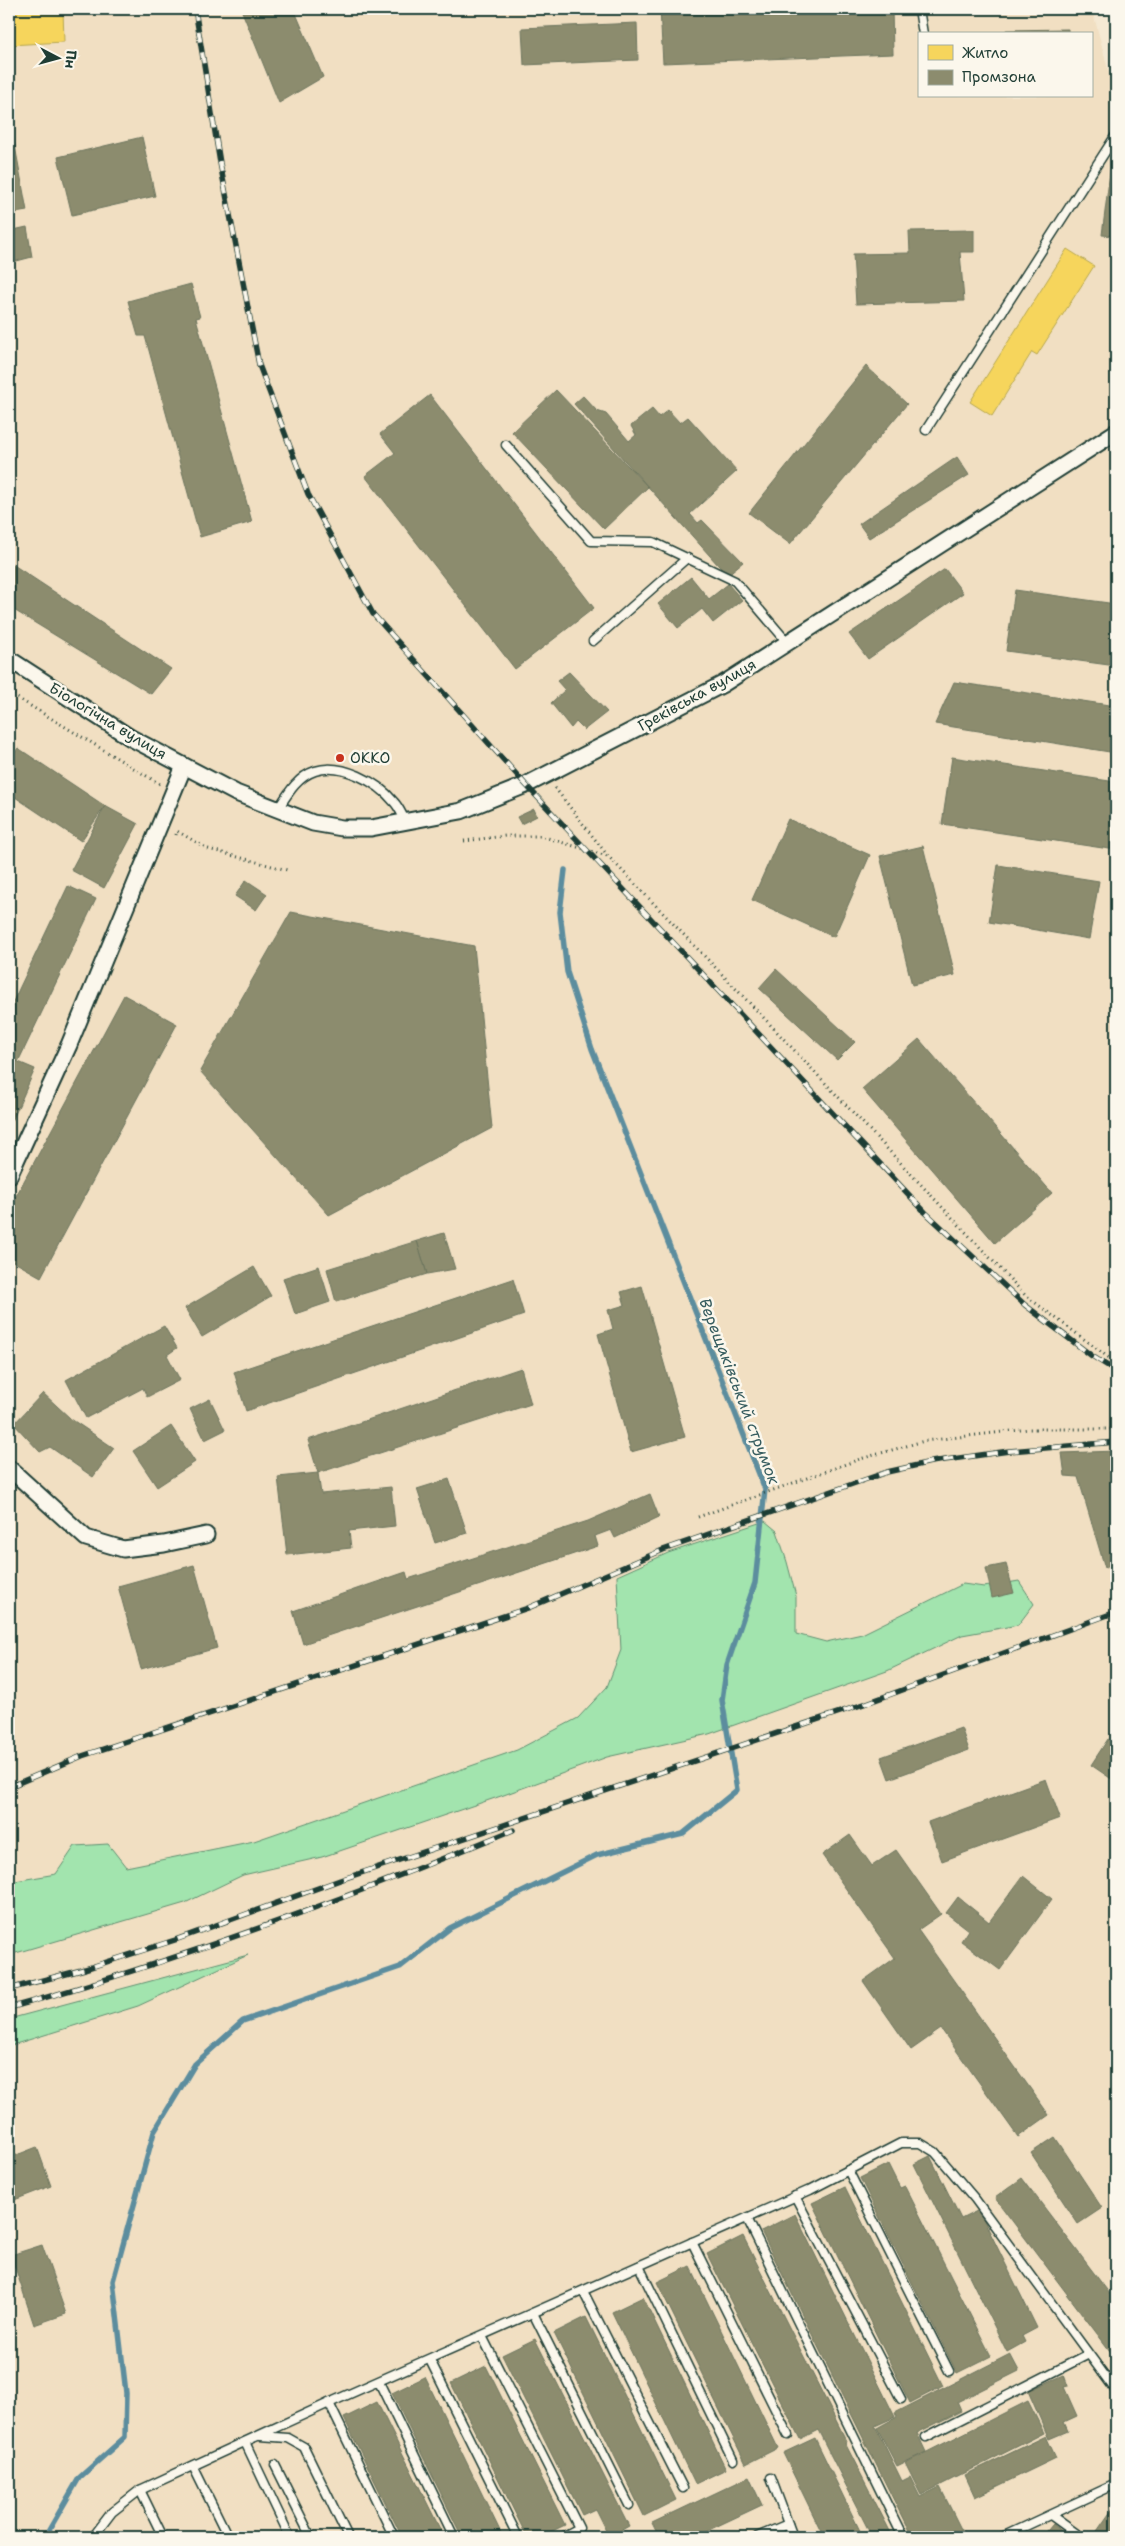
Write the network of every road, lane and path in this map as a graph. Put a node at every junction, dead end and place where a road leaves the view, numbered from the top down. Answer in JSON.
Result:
{"nodes":[{"id":1,"x":919,"y":9,"type":"edge"},
{"id":2,"x":923,"y":32,"type":"edge"},
{"id":3,"x":1116,"y":135,"type":"edge"},
{"id":4,"x":926,"y":430,"type":"dead end"},
{"id":5,"x":1116,"y":432,"type":"edge"},
{"id":6,"x":506,"y":445,"type":"dead end"},
{"id":7,"x":687,"y":558,"type":"junction"},
{"id":8,"x":593,"y":641,"type":"dead end"},
{"id":9,"x":788,"y":643,"type":"junction"},
{"id":10,"x":9,"y":659,"type":"edge"},
{"id":11,"x":9,"y":692,"type":"edge"},
{"id":12,"x":184,"y":766,"type":"junction"},
{"id":13,"x":546,"y":776,"type":"junction"},
{"id":14,"x":236,"y":793,"type":"joint"},
{"id":15,"x":278,"y":809,"type":"junction"},
{"id":16,"x":162,"y":820,"type":"junction"},
{"id":17,"x":406,"y":822,"type":"junction"},
{"id":18,"x":177,"y":831,"type":"junction"},
{"id":19,"x":173,"y":840,"type":"dead end"},
{"id":20,"x":464,"y":841,"type":"dead end"},
{"id":21,"x":608,"y":856,"type":"junction"},
{"id":22,"x":287,"y":870,"type":"dead end"},
{"id":23,"x":9,"y":1176,"type":"edge"},
{"id":24,"x":1116,"y":1363,"type":"edge"},
{"id":25,"x":1116,"y":1429,"type":"edge"},
{"id":26,"x":9,"y":1468,"type":"edge"},
{"id":27,"x":698,"y":1517,"type":"dead end"},
{"id":28,"x":206,"y":1535,"type":"dead end"},
{"id":29,"x":848,"y":2170,"type":"junction"},
{"id":30,"x":796,"y":2196,"type":"junction"},
{"id":31,"x":747,"y":2218,"type":"junction"},
{"id":32,"x":692,"y":2242,"type":"junction"},
{"id":33,"x":638,"y":2266,"type":"junction"},
{"id":34,"x":583,"y":2291,"type":"junction"},
{"id":35,"x":533,"y":2313,"type":"junction"},
{"id":36,"x":482,"y":2336,"type":"junction"},
{"id":37,"x":1087,"y":2354,"type":"junction"},
{"id":38,"x":430,"y":2360,"type":"junction"},
{"id":39,"x":949,"y":2371,"type":"dead end"},
{"id":40,"x":379,"y":2382,"type":"junction"},
{"id":41,"x":1116,"y":2392,"type":"edge"},
{"id":42,"x":901,"y":2400,"type":"dead end"},
{"id":43,"x":329,"y":2403,"type":"junction"},
{"id":44,"x":788,"y":2435,"type":"dead end"},
{"id":45,"x":258,"y":2436,"type":"junction"},
{"id":46,"x":926,"y":2437,"type":"dead end"},
{"id":47,"x":245,"y":2442,"type":"junction"},
{"id":48,"x":733,"y":2460,"type":"dead end"},
{"id":49,"x":275,"y":2465,"type":"dead end"},
{"id":50,"x":193,"y":2466,"type":"junction"},
{"id":51,"x":771,"y":2478,"type":"dead end"},
{"id":52,"x":1116,"y":2484,"type":"edge"},
{"id":53,"x":684,"y":2488,"type":"dead end"},
{"id":54,"x":140,"y":2490,"type":"junction"},
{"id":55,"x":629,"y":2506,"type":"dead end"},
{"id":56,"x":1052,"y":2516,"type":"junction"},
{"id":57,"x":788,"y":2524,"type":"junction"},
{"id":58,"x":93,"y":2537,"type":"edge"},
{"id":59,"x":163,"y":2537,"type":"edge"},
{"id":60,"x":228,"y":2537,"type":"edge"},
{"id":61,"x":290,"y":2537,"type":"edge"},
{"id":62,"x":311,"y":2537,"type":"edge"},
{"id":63,"x":348,"y":2537,"type":"edge"},
{"id":64,"x":394,"y":2537,"type":"edge"},
{"id":65,"x":454,"y":2537,"type":"edge"},
{"id":66,"x":518,"y":2537,"type":"edge"},
{"id":67,"x":562,"y":2537,"type":"edge"},
{"id":68,"x":757,"y":2537,"type":"edge"},
{"id":69,"x":793,"y":2537,"type":"edge"},
{"id":70,"x":903,"y":2537,"type":"edge"},
{"id":71,"x":1002,"y":2537,"type":"edge"},
{"id":72,"x":1082,"y":2537,"type":"edge"}],
"edges":[{"from":1,"to":2,"type":"lane"},
{"from":3,"to":4,"type":"lane"},
{"from":5,"to":9,"type":"street","name":"Греківська вулиця"},
{"from":6,"to":7,"type":"lane"},
{"from":7,"to":8,"type":"lane"},
{"from":7,"to":9,"type":"lane"},
{"from":9,"to":13,"type":"street","name":"Греківська вулиця"},
{"from":10,"to":12,"type":"street","name":"Біологічна вулиця"},
{"from":11,"to":16,"type":"path"},
{"from":12,"to":14,"type":"street","name":"Біологічна вулиця"},
{"from":12,"to":16,"type":"street"},
{"from":13,"to":17,"type":"street","name":"Греківська вулиця"},
{"from":13,"to":21,"type":"path"},
{"from":14,"to":15,"type":"street","name":"Греківська вулиця"},
{"from":15,"to":17,"type":"street","name":"Греківська вулиця"},
{"from":15,"to":17,"type":"lane"},
{"from":16,"to":18,"type":"path"},
{"from":16,"to":23,"type":"street"},
{"from":18,"to":19,"type":"path"},
{"from":18,"to":22,"type":"path"},
{"from":20,"to":21,"type":"path"},
{"from":21,"to":24,"type":"path"},
{"from":25,"to":27,"type":"path"},
{"from":26,"to":28,"type":"street"},
{"from":29,"to":30,"type":"lane"},
{"from":29,"to":37,"type":"lane"},
{"from":29,"to":39,"type":"lane"},
{"from":30,"to":31,"type":"lane"},
{"from":30,"to":42,"type":"lane"},
{"from":31,"to":32,"type":"lane"},
{"from":31,"to":70,"type":"lane"},
{"from":32,"to":33,"type":"lane"},
{"from":32,"to":44,"type":"lane"},
{"from":33,"to":34,"type":"lane"},
{"from":33,"to":48,"type":"lane"},
{"from":34,"to":35,"type":"lane"},
{"from":34,"to":53,"type":"lane"},
{"from":35,"to":36,"type":"lane"},
{"from":35,"to":55,"type":"lane"},
{"from":36,"to":38,"type":"lane"},
{"from":36,"to":67,"type":"lane"},
{"from":37,"to":41,"type":"lane"},
{"from":37,"to":46,"type":"lane"},
{"from":38,"to":40,"type":"lane"},
{"from":38,"to":66,"type":"lane"},
{"from":40,"to":43,"type":"lane"},
{"from":40,"to":65,"type":"lane"},
{"from":43,"to":45,"type":"lane"},
{"from":43,"to":64,"type":"lane"},
{"from":45,"to":47,"type":"lane"},
{"from":45,"to":63,"type":"lane"},
{"from":47,"to":50,"type":"lane"},
{"from":47,"to":61,"type":"lane"},
{"from":49,"to":62,"type":"lane"},
{"from":50,"to":54,"type":"lane"},
{"from":50,"to":60,"type":"lane"},
{"from":51,"to":57,"type":"lane"},
{"from":52,"to":56,"type":"lane"},
{"from":54,"to":58,"type":"lane"},
{"from":54,"to":59,"type":"lane"},
{"from":56,"to":71,"type":"lane"},
{"from":56,"to":72,"type":"lane"},
{"from":57,"to":68,"type":"lane"},
{"from":57,"to":69,"type":"lane"}]}
